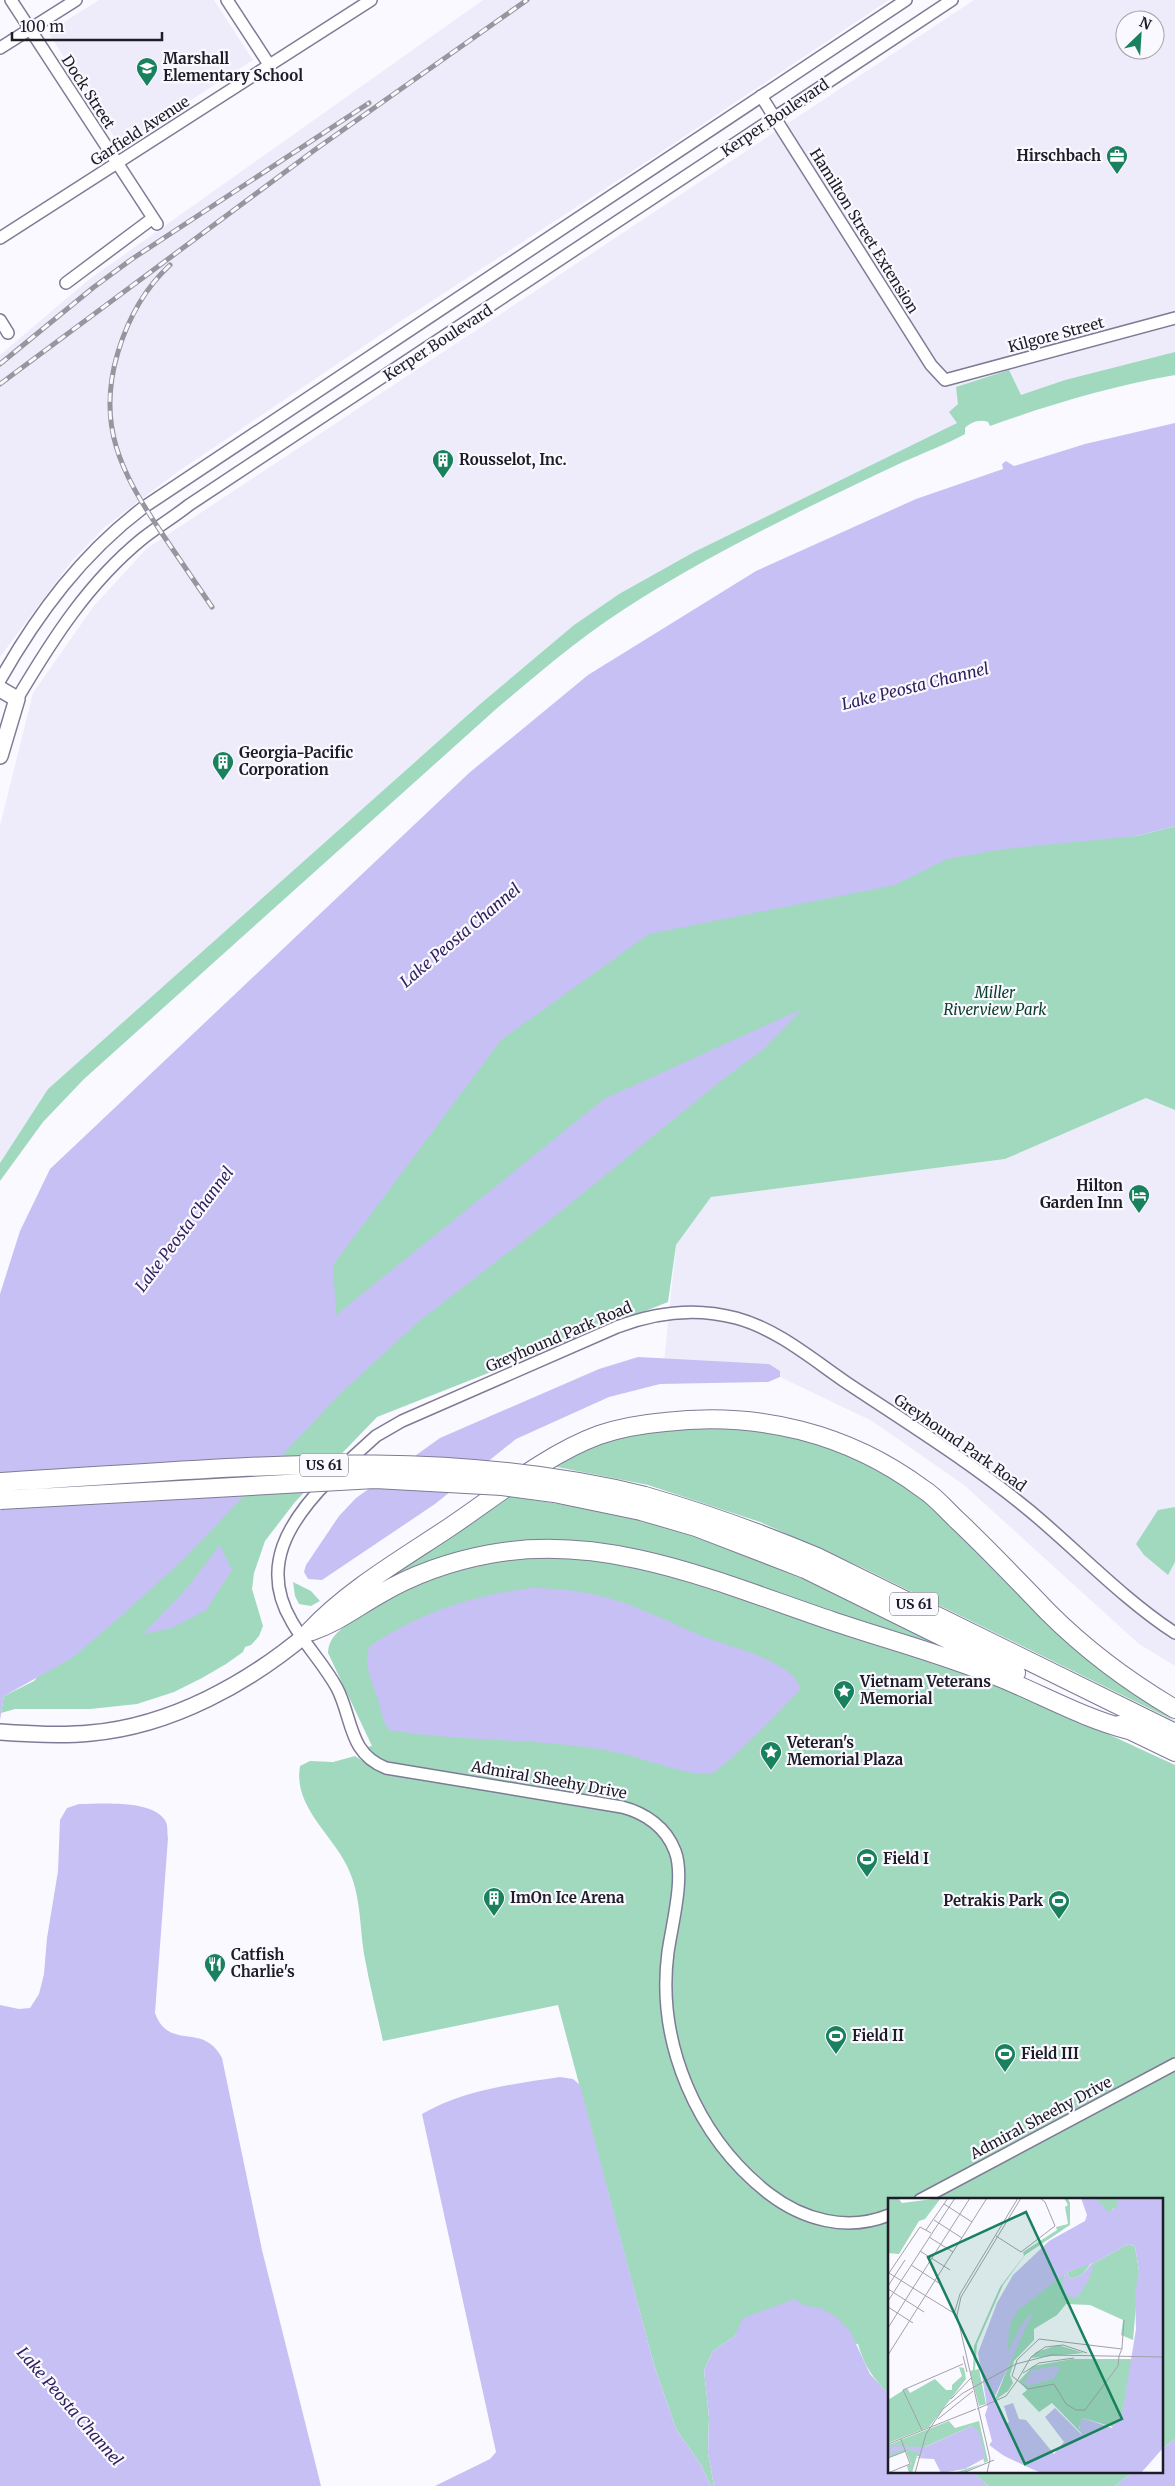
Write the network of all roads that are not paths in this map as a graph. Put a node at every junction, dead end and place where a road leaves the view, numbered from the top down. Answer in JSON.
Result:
{"nodes":[{"id":1,"x":10,"y":0,"type":"edge"},
{"id":2,"x":76,"y":0,"type":"edge"},
{"id":3,"x":227,"y":0,"type":"edge"},
{"id":4,"x":371,"y":0,"type":"edge"},
{"id":5,"x":906,"y":0,"type":"edge"},
{"id":6,"x":952,"y":0,"type":"edge"},
{"id":7,"x":30,"y":28,"type":"junction"},
{"id":8,"x":0,"y":48,"type":"edge"},
{"id":9,"x":270,"y":66,"type":"junction"},
{"id":10,"x":761,"y":96,"type":"junction"},
{"id":11,"x":775,"y":118,"type":"junction"},
{"id":12,"x":117,"y":164,"type":"junction"},
{"id":13,"x":0,"y":238,"type":"edge"},
{"id":14,"x":66,"y":283,"type":"dead end"},
{"id":15,"x":1175,"y":318,"type":"edge"},
{"id":16,"x":0,"y":320,"type":"edge"},
{"id":17,"x":8,"y":333,"type":"dead end"},
{"id":18,"x":945,"y":380,"type":"joint"},
{"id":19,"x":0,"y":680,"type":"edge"},
{"id":20,"x":0,"y":689,"type":"edge"},
{"id":21,"x":17,"y":699,"type":"junction"},
{"id":22,"x":0,"y":756,"type":"edge"},
{"id":23,"x":0,"y":1482,"type":"edge"},
{"id":24,"x":0,"y":1500,"type":"edge"},
{"id":25,"x":643,"y":1503,"type":"junction"},
{"id":26,"x":1175,"y":1633,"type":"edge"},
{"id":27,"x":306,"y":1635,"type":"junction"},
{"id":28,"x":1175,"y":1709,"type":"edge"},
{"id":29,"x":1129,"y":1730,"type":"junction"},
{"id":30,"x":0,"y":1732,"type":"edge"},
{"id":31,"x":1175,"y":1733,"type":"edge"},
{"id":32,"x":1175,"y":1752,"type":"edge"},
{"id":33,"x":1175,"y":2064,"type":"edge"},
{"id":34,"x":924,"y":2198,"type":"edge"},
{"id":35,"x":888,"y":2215,"type":"edge"}],
"edges":[{"from":1,"to":7,"type":"street","name":"Dock Street"},
{"from":2,"to":7,"type":"street"},
{"from":3,"to":9,"type":"street"},
{"from":4,"to":9,"type":"street","name":"Garfield Avenue"},
{"from":5,"to":10,"type":"street","name":"Kerper Boulevard"},
{"from":6,"to":11,"type":"street","name":"Kerper Boulevard"},
{"from":7,"to":8,"type":"street"},
{"from":7,"to":12,"type":"street","name":"Dock Street"},
{"from":9,"to":12,"type":"street","name":"Garfield Avenue"},
{"from":10,"to":11,"type":"street","name":"Hamilton Street Extension"},
{"from":10,"to":19,"type":"street","name":"Kerper Boulevard"},
{"from":11,"to":18,"type":"street","name":"Hamilton Street Extension"},
{"from":11,"to":21,"type":"street","name":"Kerper Boulevard"},
{"from":12,"to":13,"type":"street","name":"Garfield Avenue"},
{"from":12,"to":14,"type":"street","name":"Dock Street"},
{"from":15,"to":18,"type":"street","name":"Kilgore Street"},
{"from":16,"to":17,"type":"street"},
{"from":20,"to":21,"type":"main road"},
{"from":21,"to":22,"type":"main road","name":"Kerper Boulevard"},
{"from":23,"to":25,"type":"highway","number":"US 61","bridge":true},
{"from":24,"to":25,"type":"highway","number":"US 61","bridge":true},
{"from":25,"to":29,"type":"highway","number":"US 61"},
{"from":25,"to":31,"type":"highway","number":"US 61"},
{"from":26,"to":27,"type":"street","name":"Greyhound Park Road"},
{"from":27,"to":28,"type":"highway"},
{"from":27,"to":29,"type":"highway"},
{"from":27,"to":30,"type":"main road"},
{"from":27,"to":35,"type":"street","name":"Admiral Sheehy Drive"},
{"from":29,"to":32,"type":"highway","number":"US 61"},
{"from":33,"to":34,"type":"street","name":"Admiral Sheehy Drive"}]}
